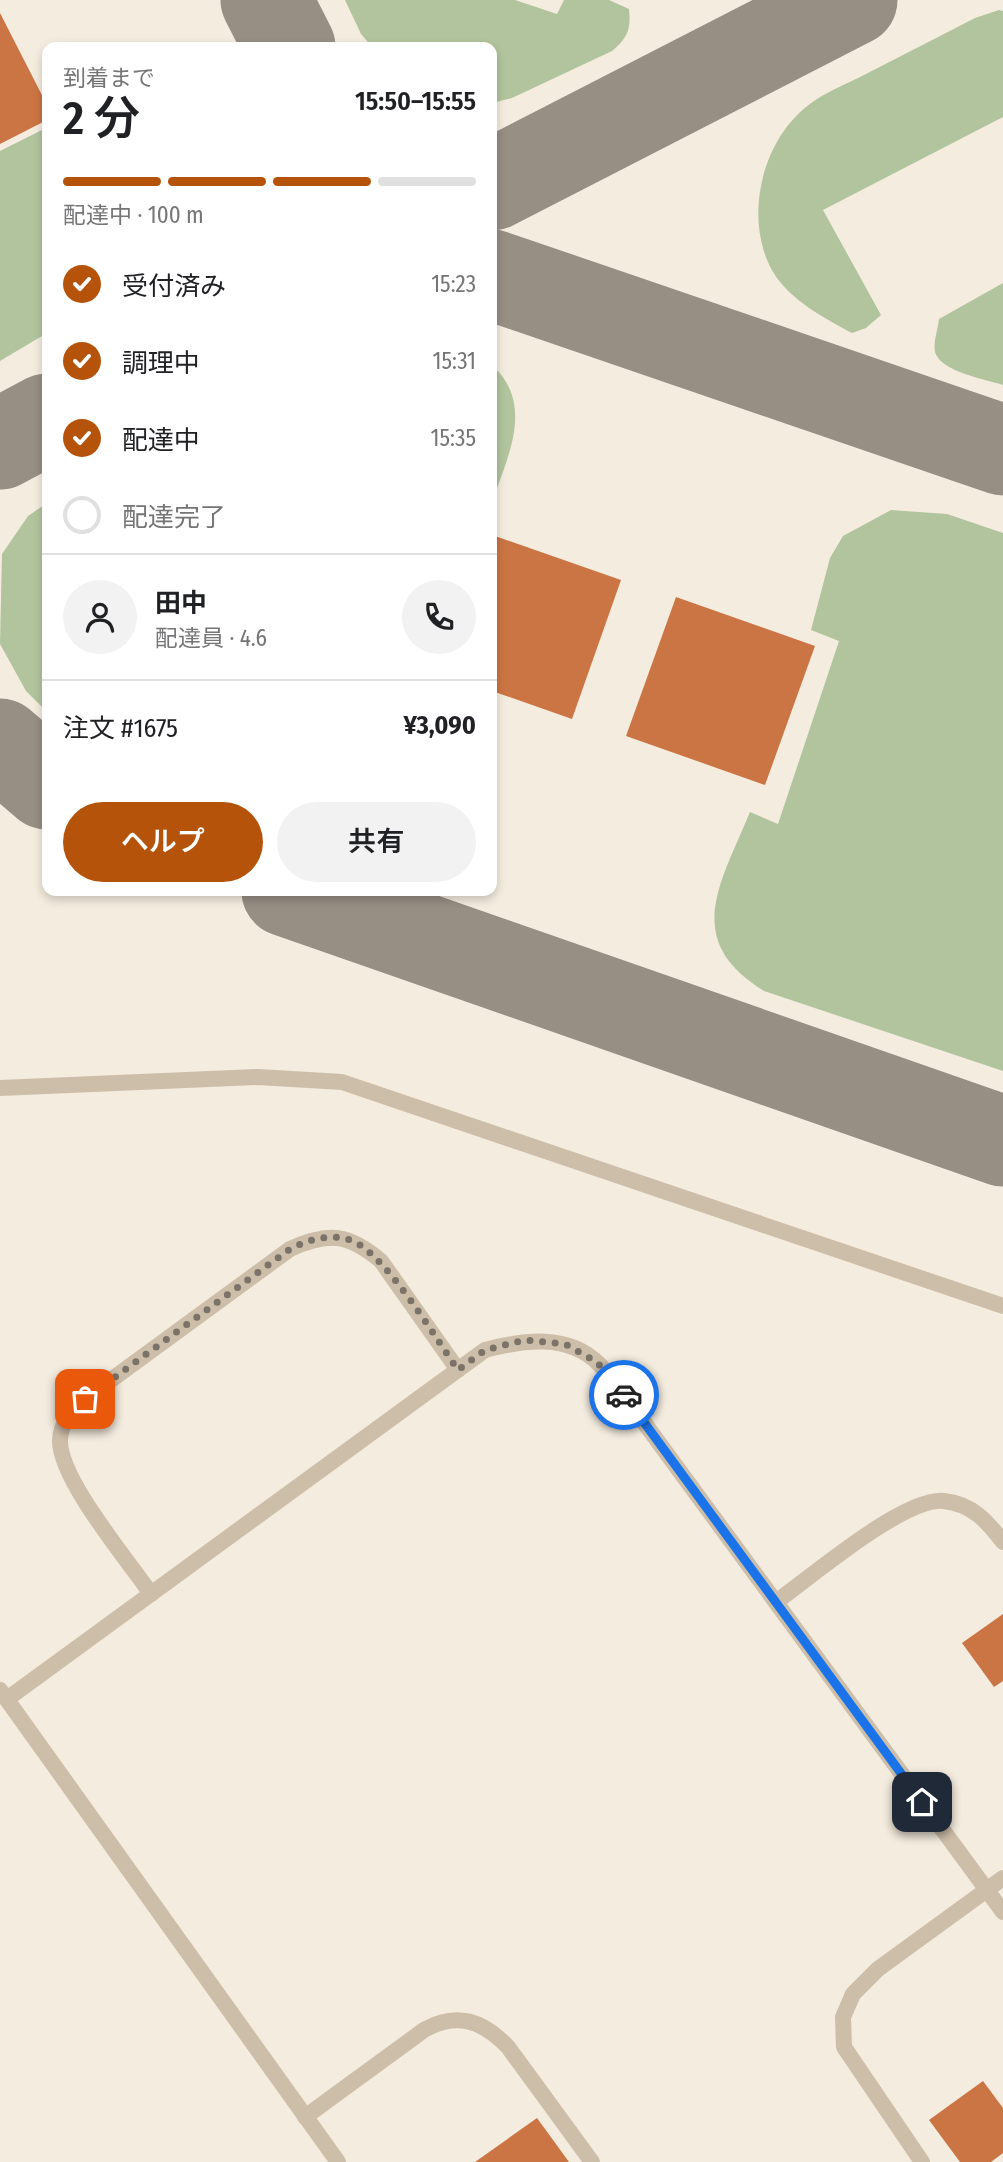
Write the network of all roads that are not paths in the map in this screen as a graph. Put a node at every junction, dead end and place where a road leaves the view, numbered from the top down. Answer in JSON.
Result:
{"nodes":[{"id":1,"x":0,"y":1088,"type":"edge"},
{"id":2,"x":1003,"y":1306,"type":"edge"},
{"id":3,"x":458,"y":1370,"type":"junction"},
{"id":4,"x":1003,"y":1542,"type":"edge"},
{"id":5,"x":152,"y":1594,"type":"junction"},
{"id":6,"x":776,"y":1602,"type":"junction"},
{"id":7,"x":4,"y":1695,"type":"edge"},
{"id":8,"x":1003,"y":1878,"type":"edge"},
{"id":9,"x":987,"y":1890,"type":"junction"},
{"id":10,"x":1003,"y":1912,"type":"edge"},
{"id":11,"x":305,"y":2117,"type":"junction"},
{"id":12,"x":338,"y":2162,"type":"edge"},
{"id":13,"x":592,"y":2162,"type":"edge"},
{"id":14,"x":922,"y":2162,"type":"edge"}],
"edges":[{"from":1,"to":2,"type":"lane"},
{"from":3,"to":5,"type":"lane"},
{"from":3,"to":5,"type":"lane"},
{"from":3,"to":6,"type":"lane"},
{"from":4,"to":6,"type":"lane"},
{"from":5,"to":7,"type":"lane"},
{"from":6,"to":9,"type":"lane"},
{"from":7,"to":11,"type":"lane"},
{"from":8,"to":9,"type":"lane"},
{"from":9,"to":10,"type":"lane"},
{"from":9,"to":14,"type":"lane"},
{"from":11,"to":12,"type":"lane"},
{"from":11,"to":13,"type":"lane"}]}
